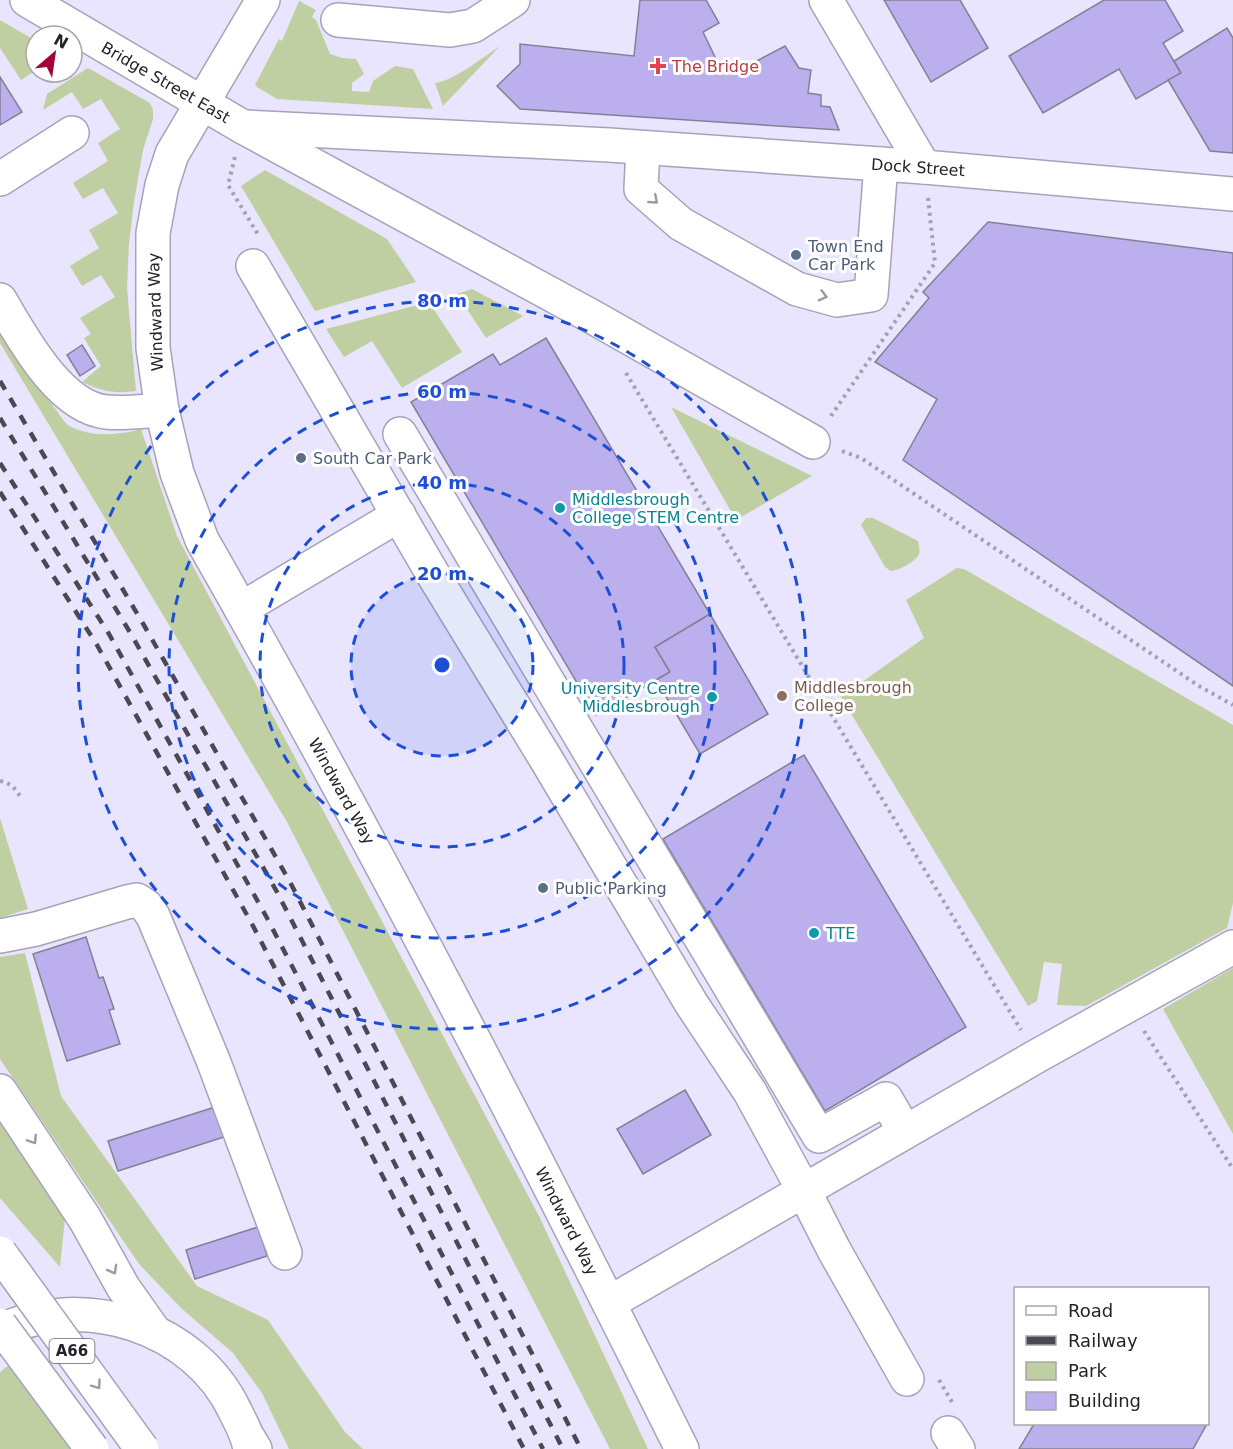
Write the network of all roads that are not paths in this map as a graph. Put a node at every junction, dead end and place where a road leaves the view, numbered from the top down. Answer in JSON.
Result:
{"nodes":[{"id":1,"x":27,"y":0,"type":"edge"},
{"id":2,"x":263,"y":0,"type":"edge"},
{"id":3,"x":513,"y":0,"type":"edge"},
{"id":4,"x":826,"y":0,"type":"edge"},
{"id":5,"x":396,"y":12,"type":"edge"},
{"id":6,"x":338,"y":20,"type":"dead end"},
{"id":7,"x":202,"y":103,"type":"junction"},
{"id":8,"x":243,"y":127,"type":"junction"},
{"id":9,"x":72,"y":133,"type":"dead end"},
{"id":10,"x":643,"y":148,"type":"junction"},
{"id":11,"x":881,"y":164,"type":"junction"},
{"id":12,"x":924,"y":166,"type":"junction"},
{"id":13,"x":0,"y":178,"type":"edge"},
{"id":14,"x":1233,"y":194,"type":"edge"},
{"id":15,"x":253,"y":266,"type":"dead end"},
{"id":16,"x":0,"y":300,"type":"edge"},
{"id":17,"x":162,"y":410,"type":"junction"},
{"id":18,"x":399,"y":434,"type":"dead end"},
{"id":19,"x":813,"y":442,"type":"road end"},
{"id":20,"x":399,"y":515,"type":"junction"},
{"id":21,"x":241,"y":609,"type":"junction"},
{"id":22,"x":0,"y":936,"type":"edge"},
{"id":23,"x":1233,"y":947,"type":"edge"},
{"id":24,"x":0,"y":1091,"type":"edge"},
{"id":25,"x":905,"y":1132,"type":"junction"},
{"id":26,"x":804,"y":1191,"type":"junction"},
{"id":27,"x":0,"y":1253,"type":"edge"},
{"id":28,"x":285,"y":1253,"type":"dead end"},
{"id":29,"x":609,"y":1303,"type":"junction"},
{"id":30,"x":0,"y":1325,"type":"edge"},
{"id":31,"x":0,"y":1331,"type":"edge"},
{"id":32,"x":154,"y":1331,"type":"junction"},
{"id":33,"x":907,"y":1379,"type":"dead end"},
{"id":34,"x":251,"y":1446,"type":"edge"},
{"id":35,"x":92,"y":1449,"type":"edge"},
{"id":36,"x":142,"y":1449,"type":"edge"},
{"id":37,"x":682,"y":1449,"type":"edge"}],
"edges":[{"from":1,"to":7,"type":"main road","name":"Bridge Street East"},
{"from":2,"to":7,"type":"main road","name":"Windward Way"},
{"from":3,"to":5,"type":"main road"},
{"from":4,"to":12,"type":"main road"},
{"from":5,"to":6,"type":"main road"},
{"from":7,"to":8,"type":"main road","name":"Bridge Street East"},
{"from":7,"to":17,"type":"main road","name":"Windward Way"},
{"from":8,"to":10,"type":"main road","name":"Dock Street"},
{"from":8,"to":19,"type":"main road","name":"Bridge Street East"},
{"from":9,"to":13,"type":"main road"},
{"from":10,"to":11,"type":"main road","name":"Dock Street"},
{"from":10,"to":11,"type":"main road","one_way":true},
{"from":11,"to":12,"type":"main road","name":"Dock Street"},
{"from":12,"to":14,"type":"main road","name":"Dock Street"},
{"from":15,"to":20,"type":"main road"},
{"from":16,"to":17,"type":"main road"},
{"from":17,"to":21,"type":"main road","name":"Windward Way"},
{"from":18,"to":25,"type":"main road"},
{"from":20,"to":21,"type":"main road"},
{"from":20,"to":26,"type":"main road"},
{"from":21,"to":29,"type":"main road","name":"Windward Way"},
{"from":22,"to":28,"type":"main road"},
{"from":23,"to":25,"type":"main road"},
{"from":24,"to":32,"type":"main road","one_way":true},
{"from":25,"to":26,"type":"main road"},
{"from":26,"to":29,"type":"main road"},
{"from":26,"to":33,"type":"main road"},
{"from":27,"to":36,"type":"main road","number":"A66","one_way":true,"bridge":true},
{"from":29,"to":37,"type":"main road","name":"Windward Way"},
{"from":30,"to":35,"type":"main road","number":"A66","bridge":true},
{"from":31,"to":32,"type":"main road"},
{"from":32,"to":34,"type":"main road"}]}
